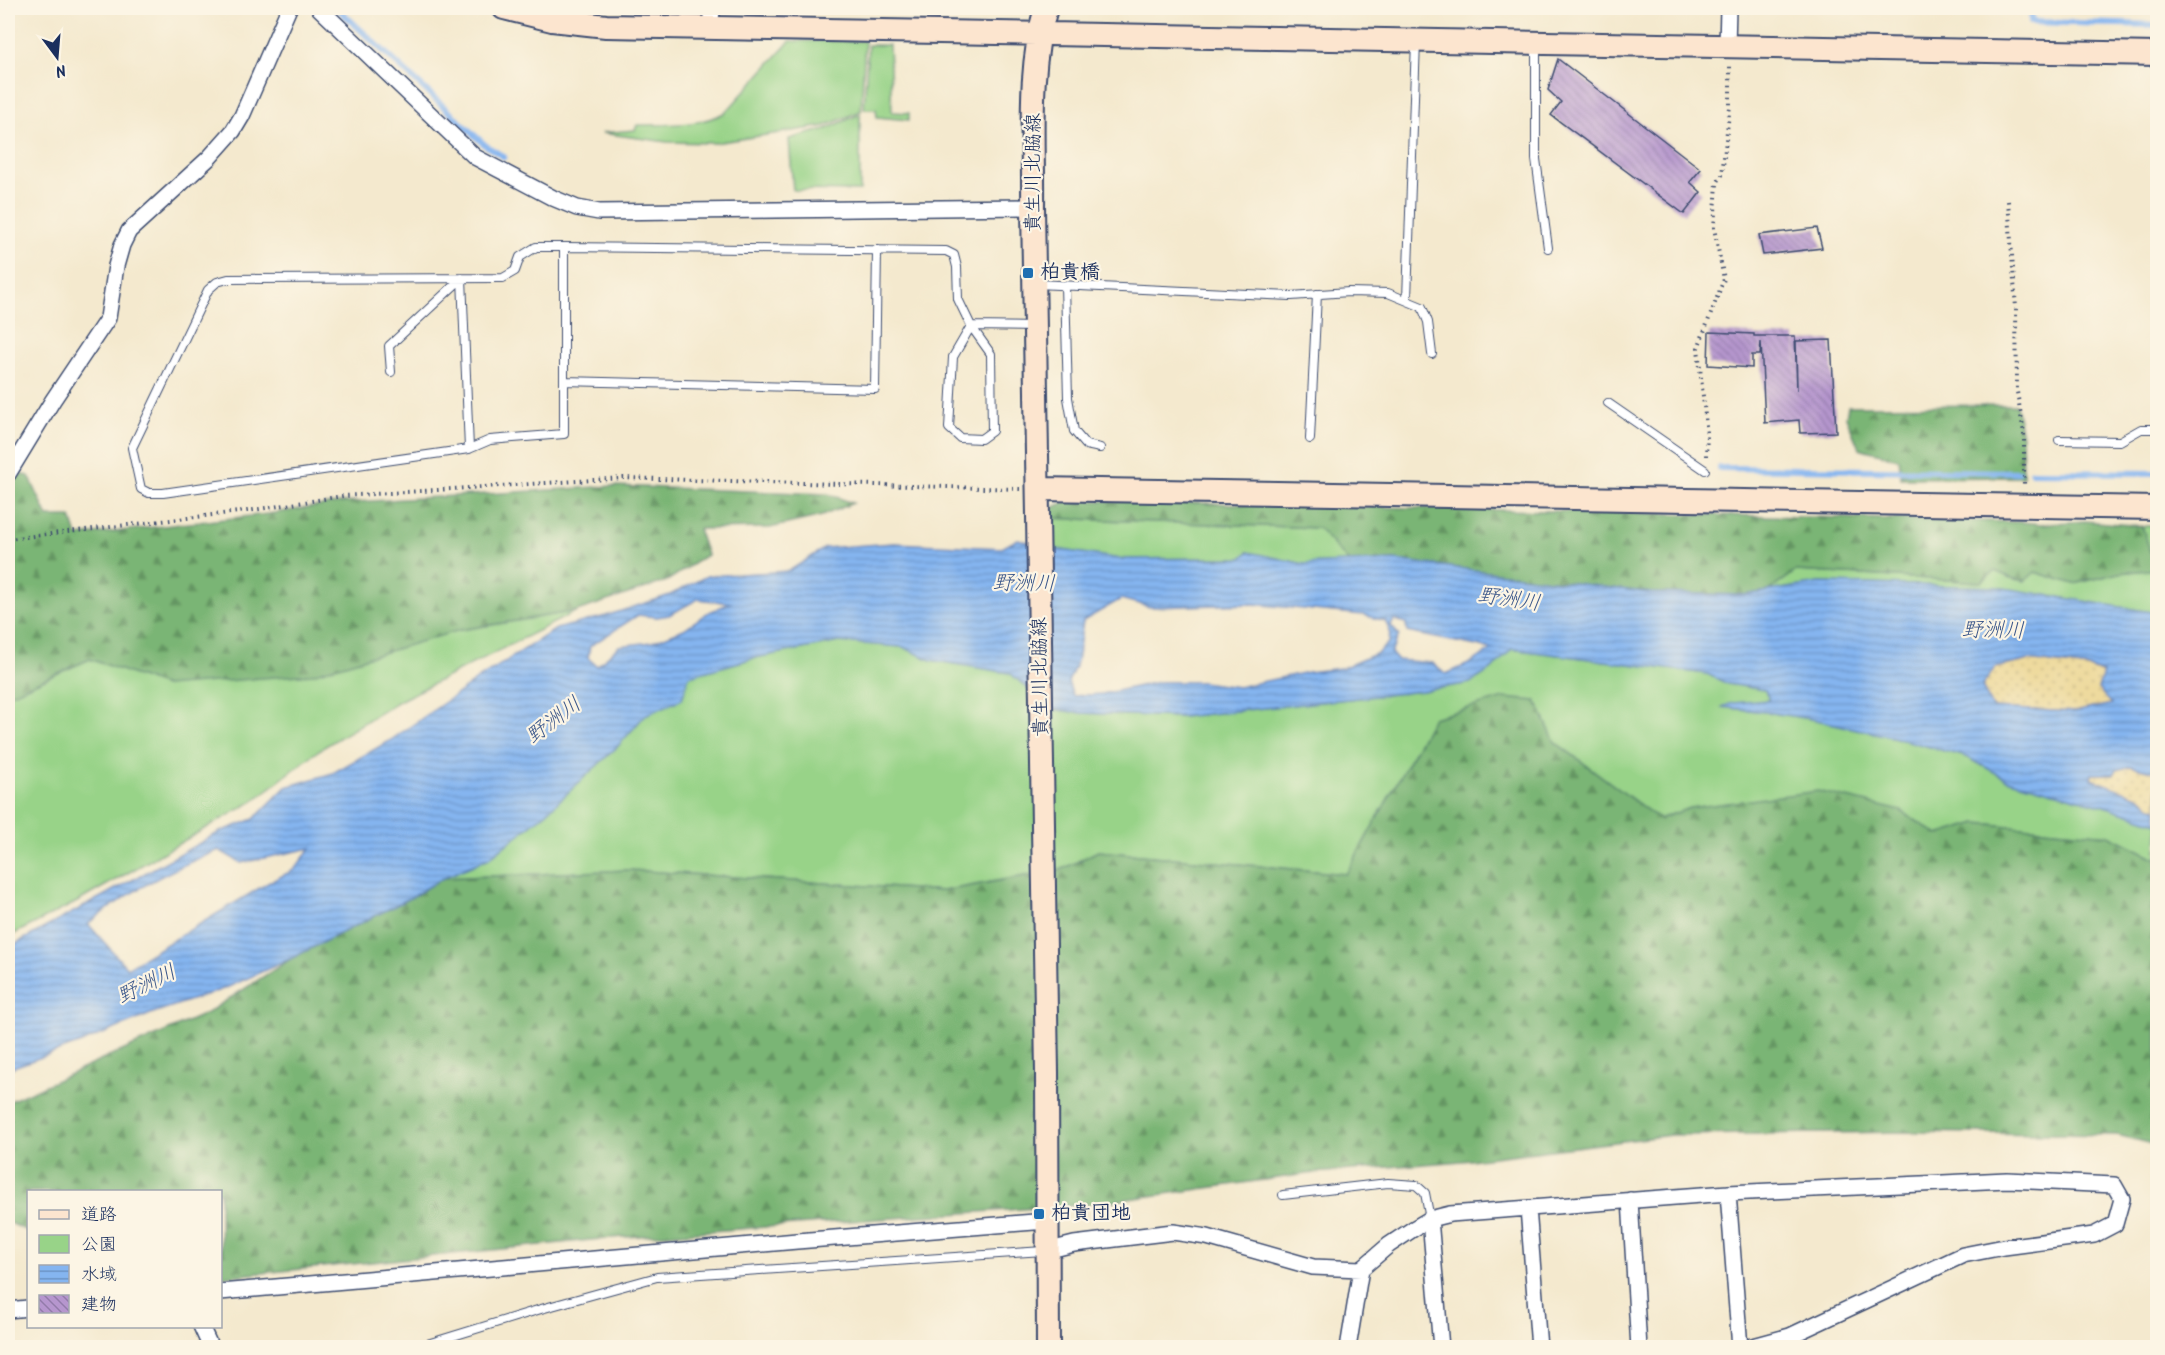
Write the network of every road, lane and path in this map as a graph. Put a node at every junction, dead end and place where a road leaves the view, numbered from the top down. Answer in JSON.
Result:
{"nodes":[{"id":1,"x":289,"y":8,"type":"edge"},
{"id":2,"x":320,"y":8,"type":"edge"},
{"id":3,"x":504,"y":8,"type":"edge"},
{"id":4,"x":1046,"y":8,"type":"edge"},
{"id":5,"x":1728,"y":8,"type":"edge"},
{"id":6,"x":711,"y":17,"type":"edge"},
{"id":7,"x":1039,"y":33,"type":"junction"},
{"id":8,"x":1416,"y":40,"type":"junction"},
{"id":9,"x":1536,"y":42,"type":"junction"},
{"id":10,"x":1726,"y":46,"type":"junction"},
{"id":11,"x":2157,"y":54,"type":"edge"},
{"id":12,"x":2008,"y":201,"type":"dead end"},
{"id":13,"x":1033,"y":207,"type":"junction"},
{"id":14,"x":564,"y":247,"type":"junction"},
{"id":15,"x":1548,"y":248,"type":"dead end"},
{"id":16,"x":877,"y":250,"type":"junction"},
{"id":17,"x":462,"y":278,"type":"junction"},
{"id":18,"x":1035,"y":284,"type":"junction"},
{"id":19,"x":1065,"y":285,"type":"junction"},
{"id":20,"x":1317,"y":294,"type":"junction"},
{"id":21,"x":1407,"y":299,"type":"junction"},
{"id":22,"x":971,"y":326,"type":"junction"},
{"id":23,"x":1036,"y":327,"type":"junction"},
{"id":24,"x":1432,"y":354,"type":"dead end"},
{"id":25,"x":391,"y":372,"type":"dead end"},
{"id":26,"x":564,"y":381,"type":"junction"},
{"id":27,"x":1608,"y":403,"type":"dead end"},
{"id":28,"x":2157,"y":429,"type":"edge"},
{"id":29,"x":1310,"y":439,"type":"dead end"},
{"id":30,"x":2059,"y":440,"type":"dead end"},
{"id":31,"x":1100,"y":448,"type":"dead end"},
{"id":32,"x":469,"y":449,"type":"junction"},
{"id":33,"x":1705,"y":470,"type":"joint"},
{"id":34,"x":8,"y":474,"type":"edge"},
{"id":35,"x":1039,"y":489,"type":"junction"},
{"id":36,"x":2025,"y":506,"type":"junction"},
{"id":37,"x":2157,"y":508,"type":"edge"},
{"id":38,"x":8,"y":539,"type":"edge"},
{"id":39,"x":1728,"y":1193,"type":"junction"},
{"id":40,"x":1283,"y":1195,"type":"dead end"},
{"id":41,"x":1630,"y":1200,"type":"junction"},
{"id":42,"x":1528,"y":1208,"type":"junction"},
{"id":43,"x":1430,"y":1219,"type":"junction"},
{"id":44,"x":1047,"y":1221,"type":"junction"},
{"id":45,"x":1046,"y":1251,"type":"junction"},
{"id":46,"x":1361,"y":1269,"type":"junction"},
{"id":47,"x":222,"y":1292,"type":"edge"},
{"id":48,"x":27,"y":1308,"type":"edge"},
{"id":49,"x":8,"y":1310,"type":"edge"},
{"id":50,"x":202,"y":1328,"type":"edge"},
{"id":51,"x":424,"y":1345,"type":"dead end"},
{"id":52,"x":211,"y":1347,"type":"edge"},
{"id":53,"x":1048,"y":1347,"type":"edge"},
{"id":54,"x":1348,"y":1347,"type":"edge"},
{"id":55,"x":1441,"y":1347,"type":"edge"},
{"id":56,"x":1539,"y":1347,"type":"edge"},
{"id":57,"x":1639,"y":1347,"type":"edge"},
{"id":58,"x":1740,"y":1347,"type":"edge"},
{"id":59,"x":1746,"y":1347,"type":"edge"}],
"edges":[{"from":1,"to":34,"type":"street"},
{"from":2,"to":13,"type":"street"},
{"from":3,"to":6,"type":"street"},
{"from":4,"to":7,"type":"street","name":"貴生川北脇線"},
{"from":5,"to":10,"type":"street"},
{"from":6,"to":7,"type":"street"},
{"from":7,"to":8,"type":"street"},
{"from":7,"to":13,"type":"street","name":"貴生川北脇線"},
{"from":8,"to":9,"type":"street"},
{"from":8,"to":21,"type":"lane"},
{"from":9,"to":10,"type":"street"},
{"from":9,"to":15,"type":"lane"},
{"from":10,"to":11,"type":"street"},
{"from":10,"to":33,"type":"path"},
{"from":12,"to":36,"type":"path"},
{"from":13,"to":18,"type":"street","name":"貴生川北脇線"},
{"from":14,"to":16,"type":"lane"},
{"from":14,"to":17,"type":"lane"},
{"from":14,"to":26,"type":"lane"},
{"from":16,"to":22,"type":"lane"},
{"from":16,"to":26,"type":"lane"},
{"from":17,"to":25,"type":"lane"},
{"from":17,"to":32,"type":"lane"},
{"from":17,"to":32,"type":"lane"},
{"from":18,"to":19,"type":"lane"},
{"from":18,"to":23,"type":"street","name":"貴生川北脇線"},
{"from":19,"to":20,"type":"lane"},
{"from":19,"to":31,"type":"lane"},
{"from":20,"to":21,"type":"lane"},
{"from":20,"to":29,"type":"lane"},
{"from":21,"to":24,"type":"lane"},
{"from":22,"to":22,"type":"lane"},
{"from":22,"to":23,"type":"lane"},
{"from":23,"to":35,"type":"street","name":"貴生川北脇線"},
{"from":26,"to":32,"type":"lane"},
{"from":27,"to":33,"type":"lane"},
{"from":28,"to":30,"type":"lane"},
{"from":35,"to":36,"type":"street"},
{"from":35,"to":38,"type":"path"},
{"from":35,"to":44,"type":"street","name":"貴生川北脇線"},
{"from":36,"to":37,"type":"street"},
{"from":39,"to":41,"type":"street"},
{"from":39,"to":58,"type":"street"},
{"from":39,"to":59,"type":"street"},
{"from":40,"to":43,"type":"lane"},
{"from":41,"to":42,"type":"street"},
{"from":41,"to":57,"type":"street"},
{"from":42,"to":43,"type":"street"},
{"from":42,"to":56,"type":"street"},
{"from":43,"to":46,"type":"street"},
{"from":43,"to":55,"type":"street"},
{"from":44,"to":45,"type":"street","name":"貴生川北脇線"},
{"from":44,"to":47,"type":"street"},
{"from":45,"to":46,"type":"street"},
{"from":45,"to":51,"type":"lane"},
{"from":45,"to":53,"type":"street","name":"貴生川北脇線"},
{"from":46,"to":54,"type":"street"},
{"from":48,"to":49,"type":"street"},
{"from":50,"to":52,"type":"street"}]}
